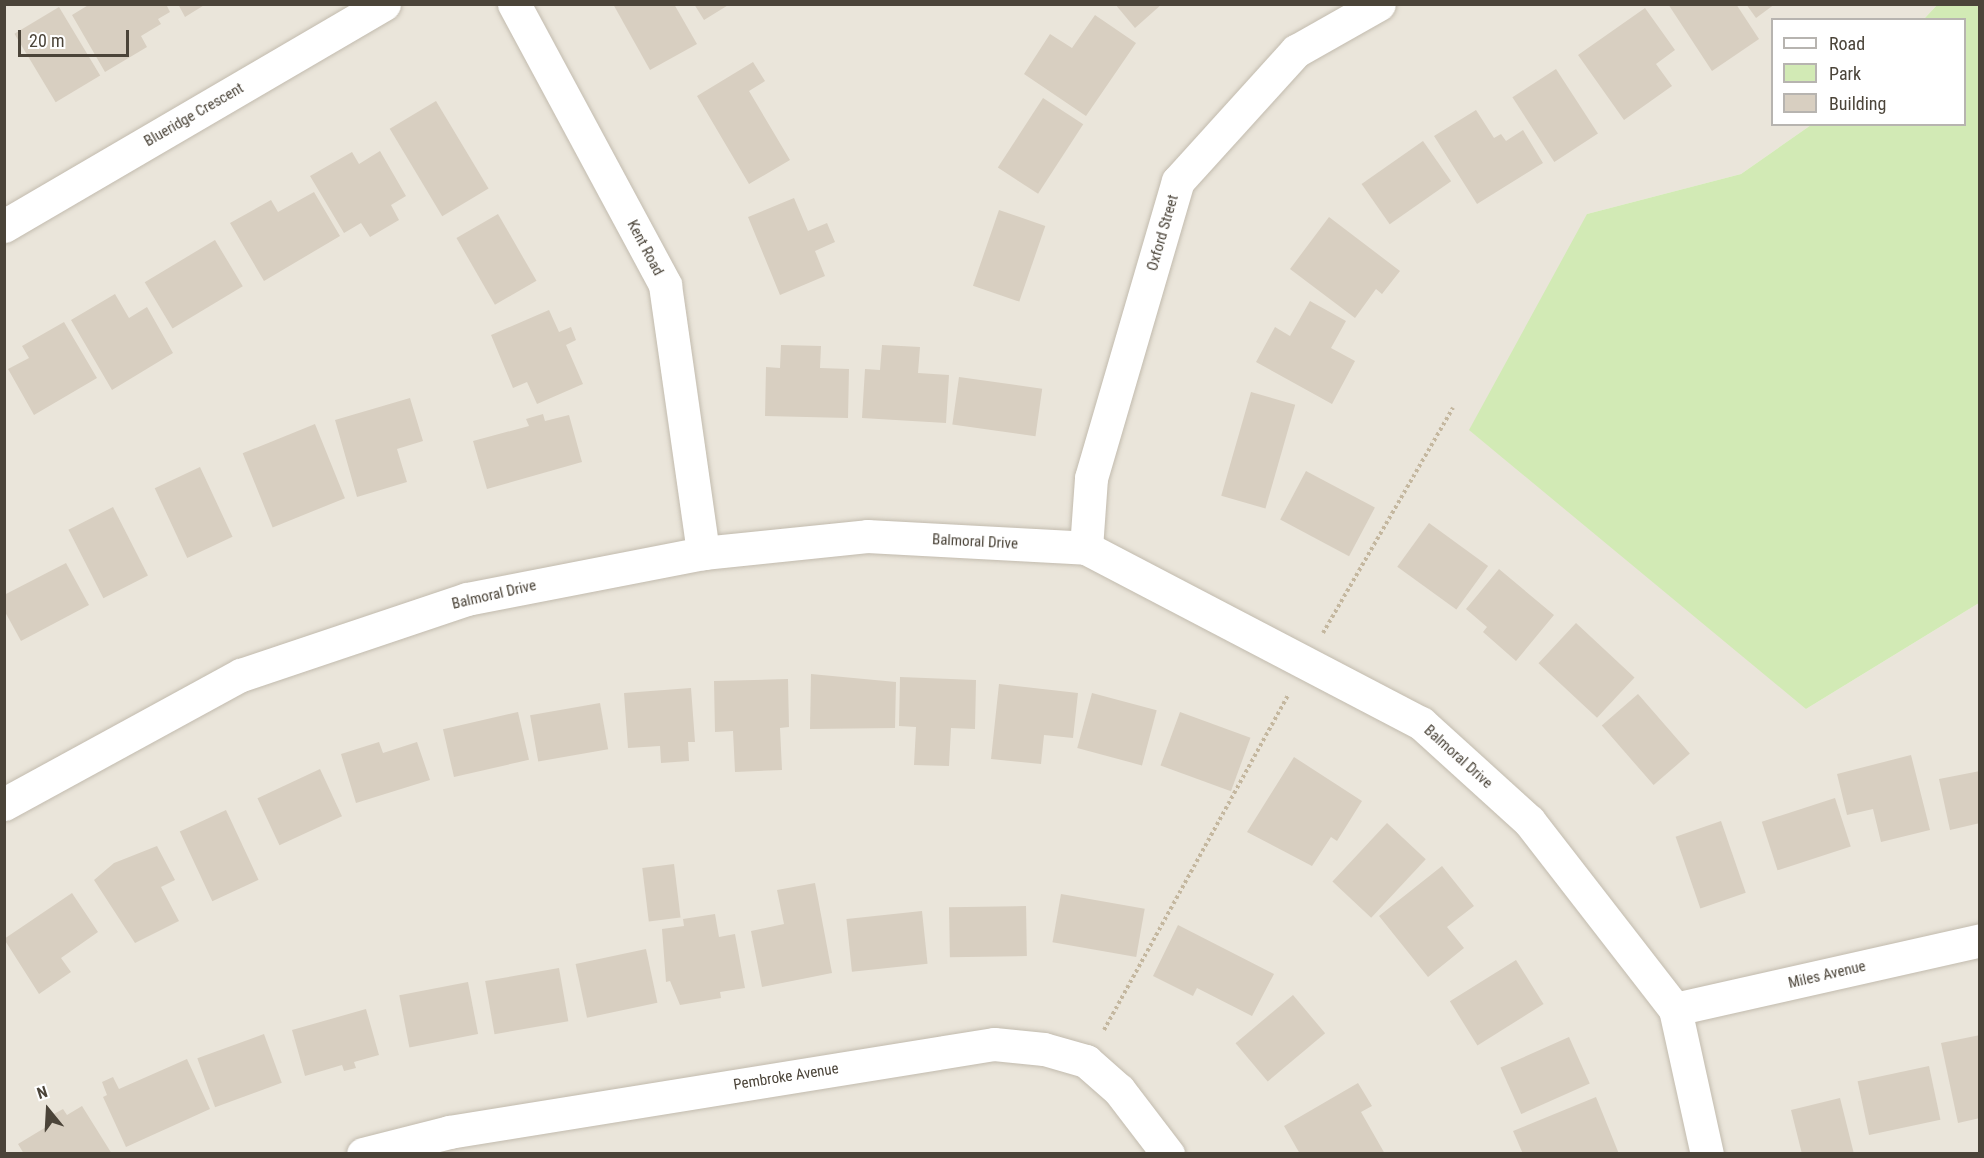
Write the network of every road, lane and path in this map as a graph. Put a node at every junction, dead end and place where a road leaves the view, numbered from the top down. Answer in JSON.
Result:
{"nodes":[{"id":1,"x":384,"y":4,"type":"edge"},
{"id":2,"x":514,"y":4,"type":"edge"},
{"id":3,"x":1379,"y":4,"type":"edge"},
{"id":4,"x":5,"y":225,"type":"edge"},
{"id":5,"x":1453,"y":408,"type":"dead end"},
{"id":6,"x":1086,"y":548,"type":"junction"},
{"id":7,"x":703,"y":553,"type":"junction"},
{"id":8,"x":1307,"y":660,"type":"junction"},
{"id":9,"x":4,"y":804,"type":"edge"},
{"id":10,"x":1980,"y":940,"type":"edge"},
{"id":11,"x":1675,"y":1009,"type":"junction"},
{"id":12,"x":1086,"y":1061,"type":"junction"},
{"id":13,"x":363,"y":1154,"type":"edge"},
{"id":14,"x":1168,"y":1154,"type":"edge"},
{"id":15,"x":1707,"y":1154,"type":"edge"}],
"edges":[{"from":1,"to":4,"type":"street","name":"Blueridge Crescent"},
{"from":2,"to":7,"type":"street","name":"Kent Road"},
{"from":3,"to":6,"type":"street","name":"Oxford Street"},
{"from":5,"to":8,"type":"path"},
{"from":6,"to":7,"type":"street","name":"Balmoral Drive"},
{"from":6,"to":8,"type":"street","name":"Balmoral Drive"},
{"from":7,"to":9,"type":"street","name":"Balmoral Drive"},
{"from":8,"to":11,"type":"street","name":"Balmoral Drive"},
{"from":8,"to":12,"type":"path"},
{"from":10,"to":11,"type":"street","name":"Miles Avenue"},
{"from":11,"to":15,"type":"street","name":"Balmoral Drive"},
{"from":12,"to":13,"type":"street","name":"Pembroke Avenue"},
{"from":12,"to":14,"type":"street","name":"Pembroke Avenue"}]}
